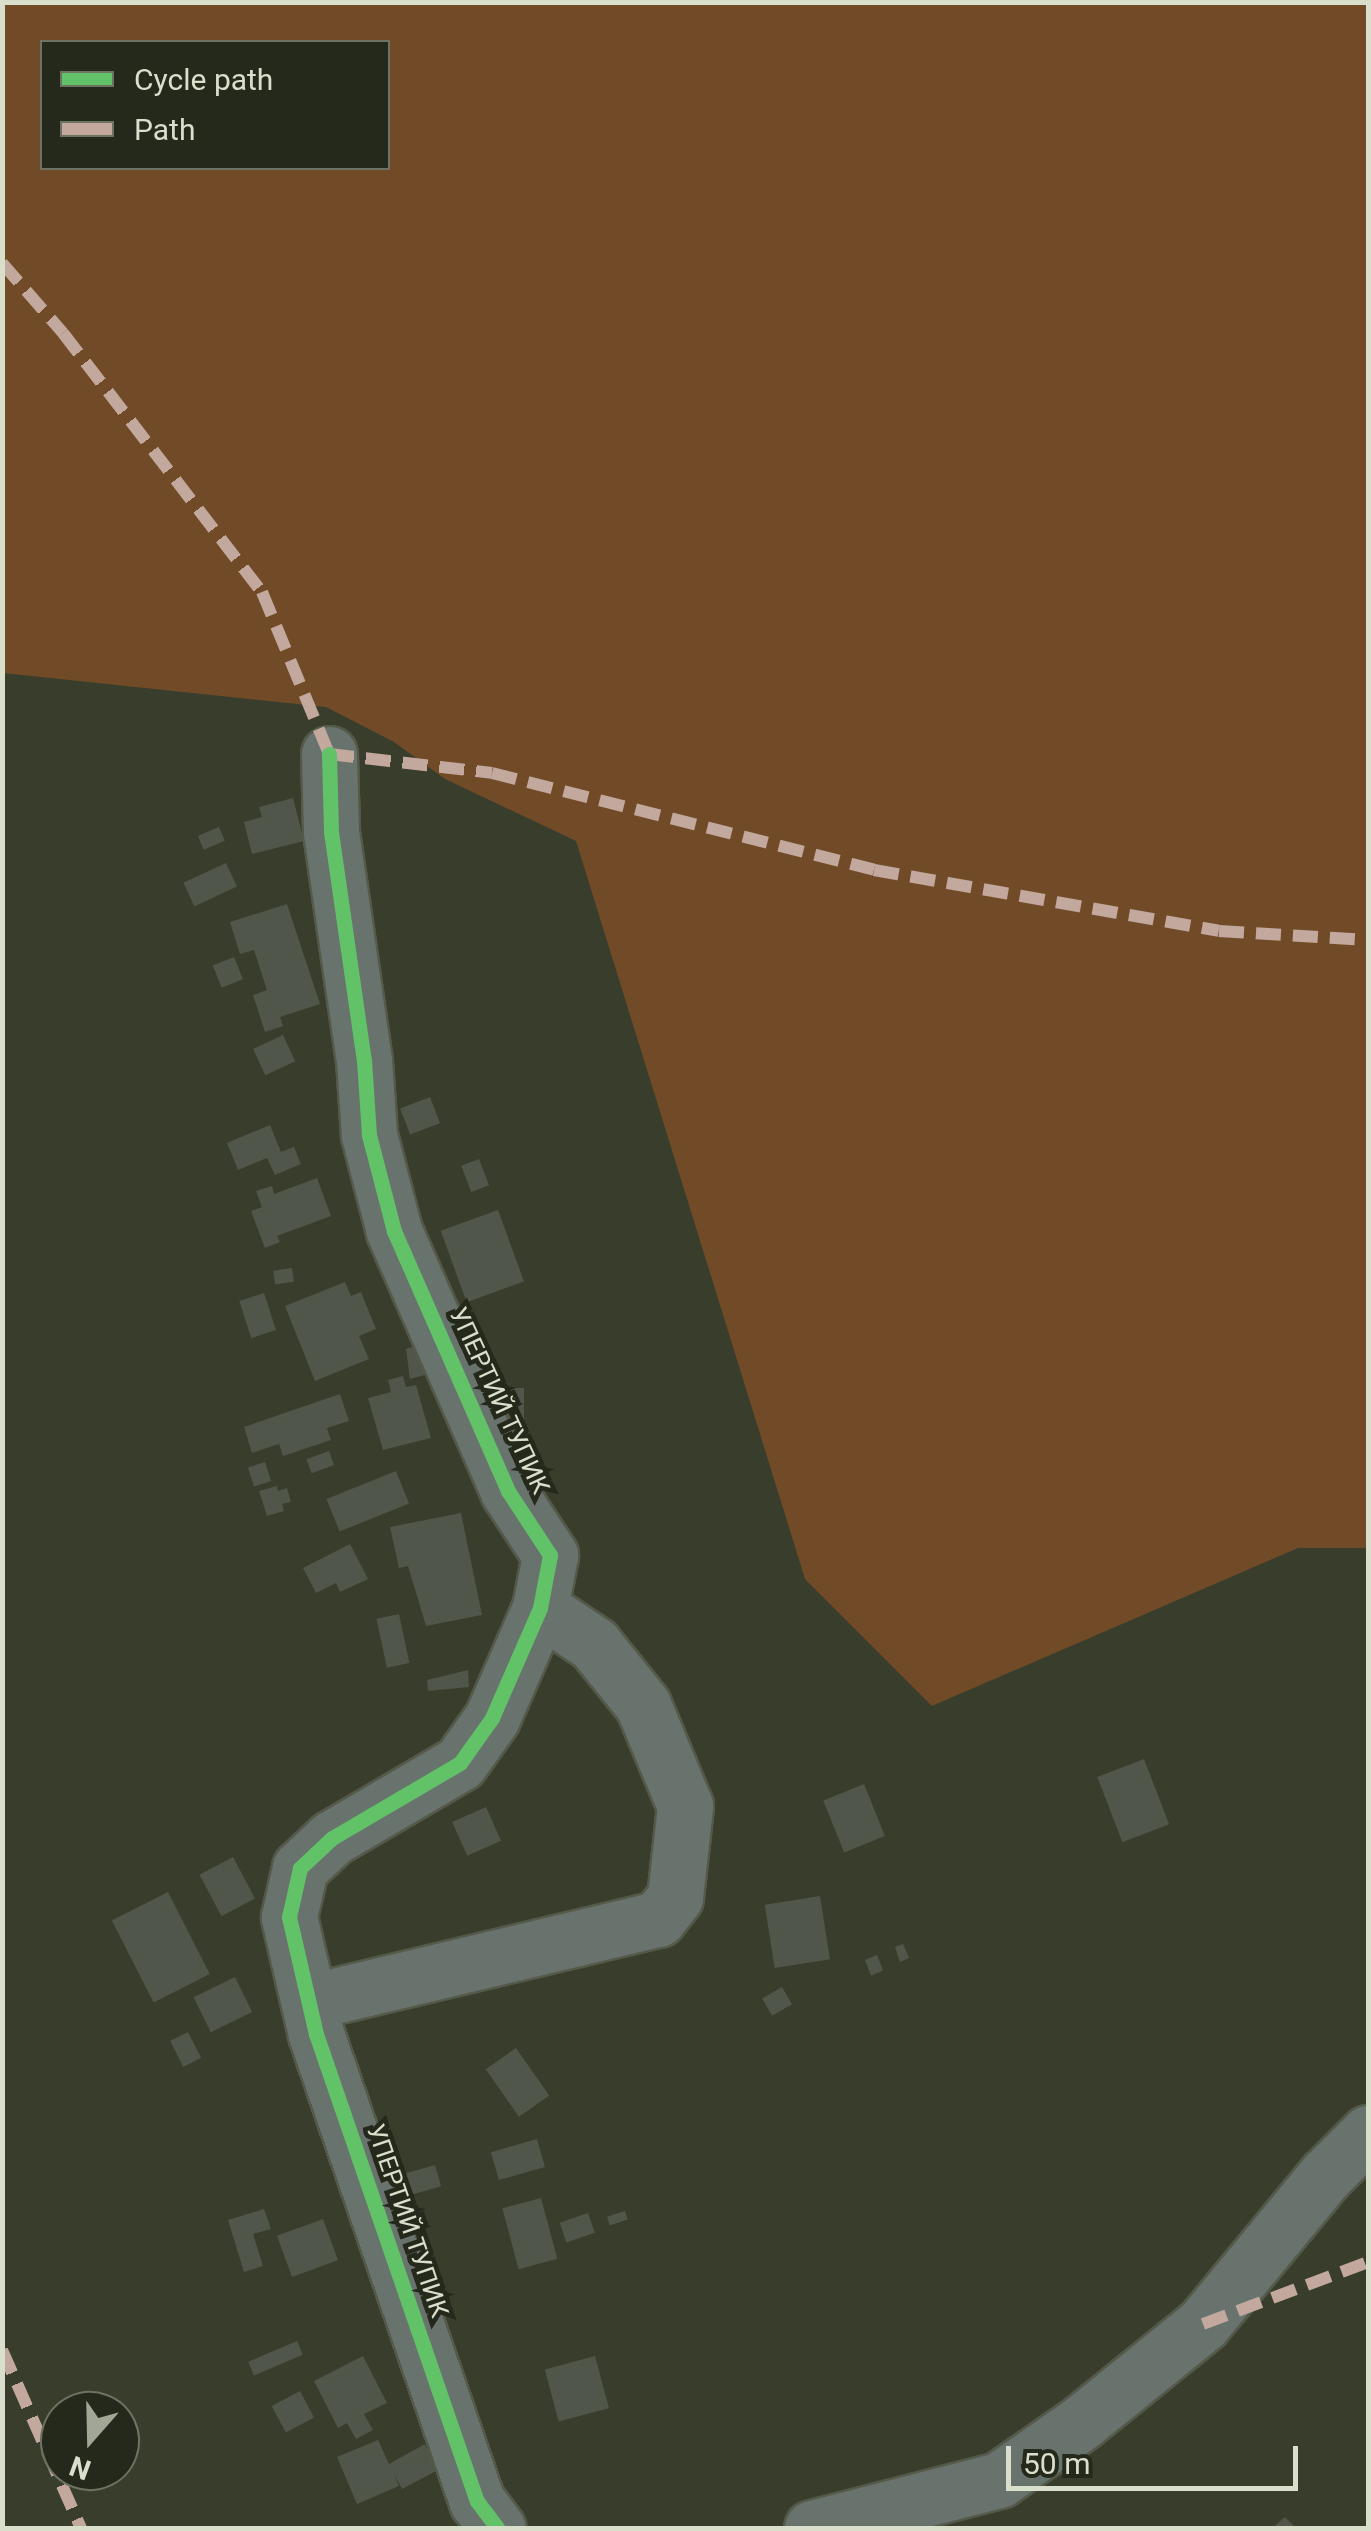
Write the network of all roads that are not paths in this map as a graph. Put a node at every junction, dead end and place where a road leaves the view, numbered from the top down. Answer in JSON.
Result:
{"nodes":[{"id":1,"x":330,"y":754,"type":"dead end"},
{"id":2,"x":540,"y":1608,"type":"junction"},
{"id":3,"x":309,"y":2002,"type":"junction"},
{"id":4,"x":1368,"y":2133,"type":"edge"},
{"id":5,"x":498,"y":2528,"type":"edge"},
{"id":6,"x":812,"y":2528,"type":"edge"}],
"edges":[{"from":1,"to":2,"type":"street","name":"УПЕРТИЙ ТУПИК"},
{"from":2,"to":3,"type":"street","name":"УПЕРТИЙ ТУПИК"},
{"from":2,"to":3,"type":"street"},
{"from":3,"to":5,"type":"street","name":"УПЕРТИЙ ТУПИК"},
{"from":4,"to":6,"type":"street"}]}
